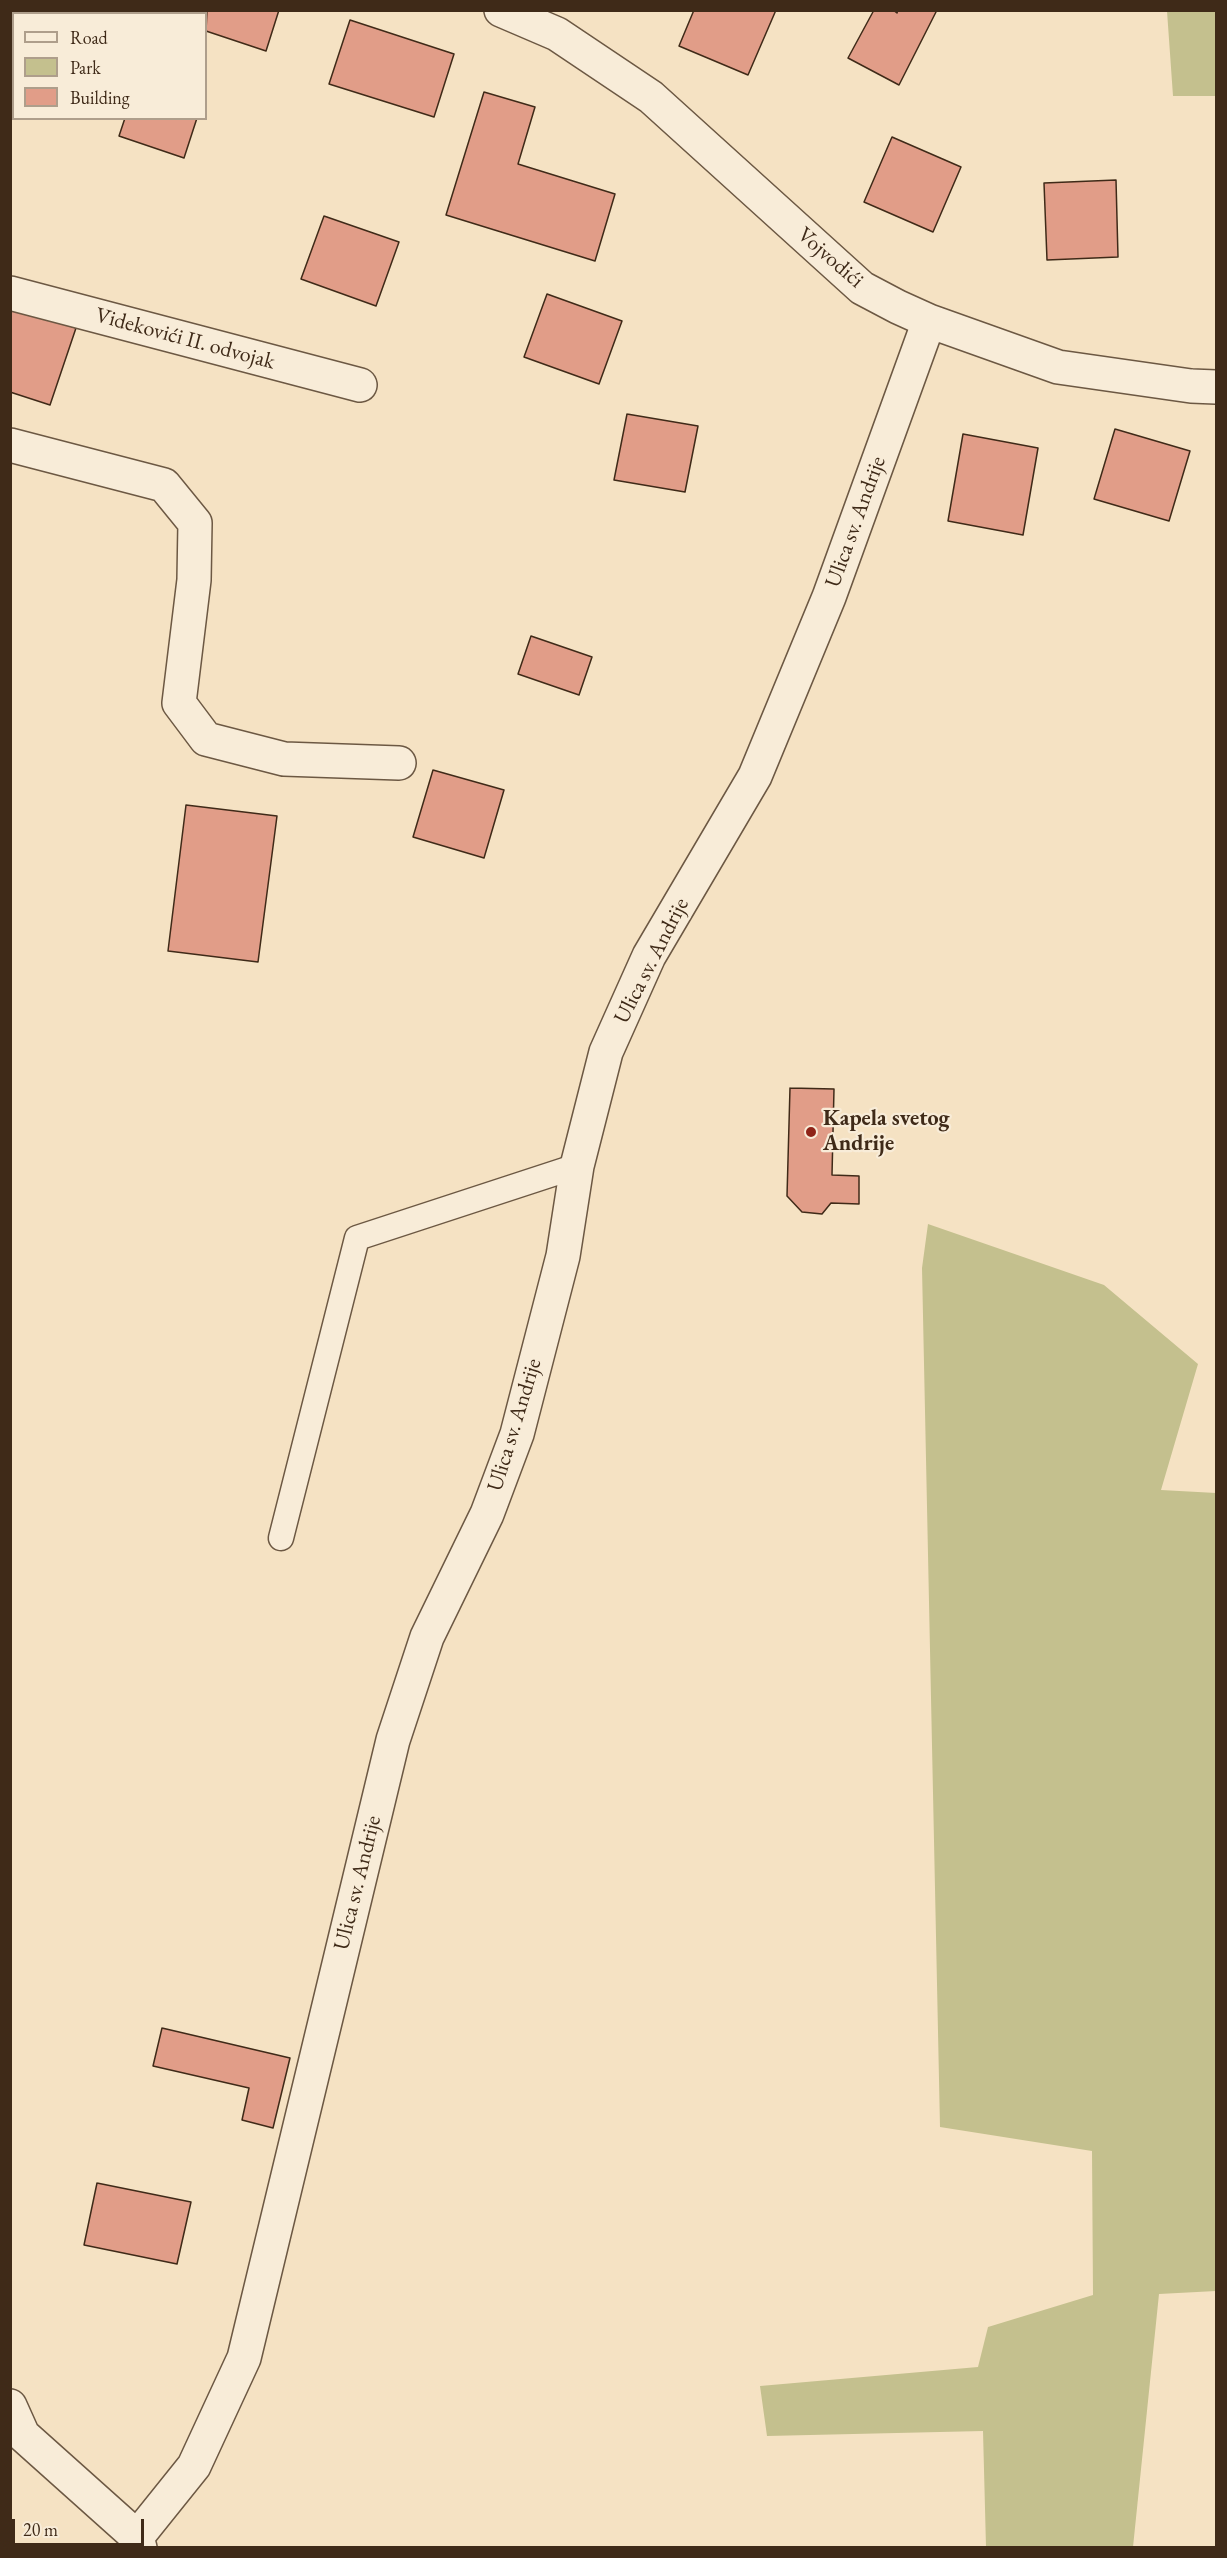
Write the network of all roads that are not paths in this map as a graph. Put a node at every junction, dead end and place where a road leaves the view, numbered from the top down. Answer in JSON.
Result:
{"nodes":[{"id":1,"x":501,"y":10,"type":"edge"},
{"id":2,"x":10,"y":293,"type":"edge"},
{"id":3,"x":928,"y":321,"type":"junction"},
{"id":4,"x":360,"y":385,"type":"dead end"},
{"id":5,"x":1216,"y":387,"type":"edge"},
{"id":6,"x":10,"y":445,"type":"edge"},
{"id":7,"x":399,"y":763,"type":"dead end"},
{"id":8,"x":577,"y":1166,"type":"junction"},
{"id":9,"x":281,"y":1538,"type":"dead end"},
{"id":10,"x":10,"y":2406,"type":"edge"},
{"id":11,"x":17,"y":2434,"type":"edge"},
{"id":12,"x":138,"y":2542,"type":"edge"}],
"edges":[{"from":1,"to":3,"type":"street","name":"Vojvodići"},
{"from":2,"to":4,"type":"street","name":"Videkovići II. odvojak"},
{"from":3,"to":5,"type":"street","name":"Vojvodići"},
{"from":3,"to":8,"type":"street","name":"Ulica sv. Andrije"},
{"from":6,"to":7,"type":"street"},
{"from":8,"to":9,"type":"lane"},
{"from":8,"to":12,"type":"street","name":"Ulica sv. Andrije"},
{"from":10,"to":11,"type":"street"},
{"from":11,"to":12,"type":"street"}]}
